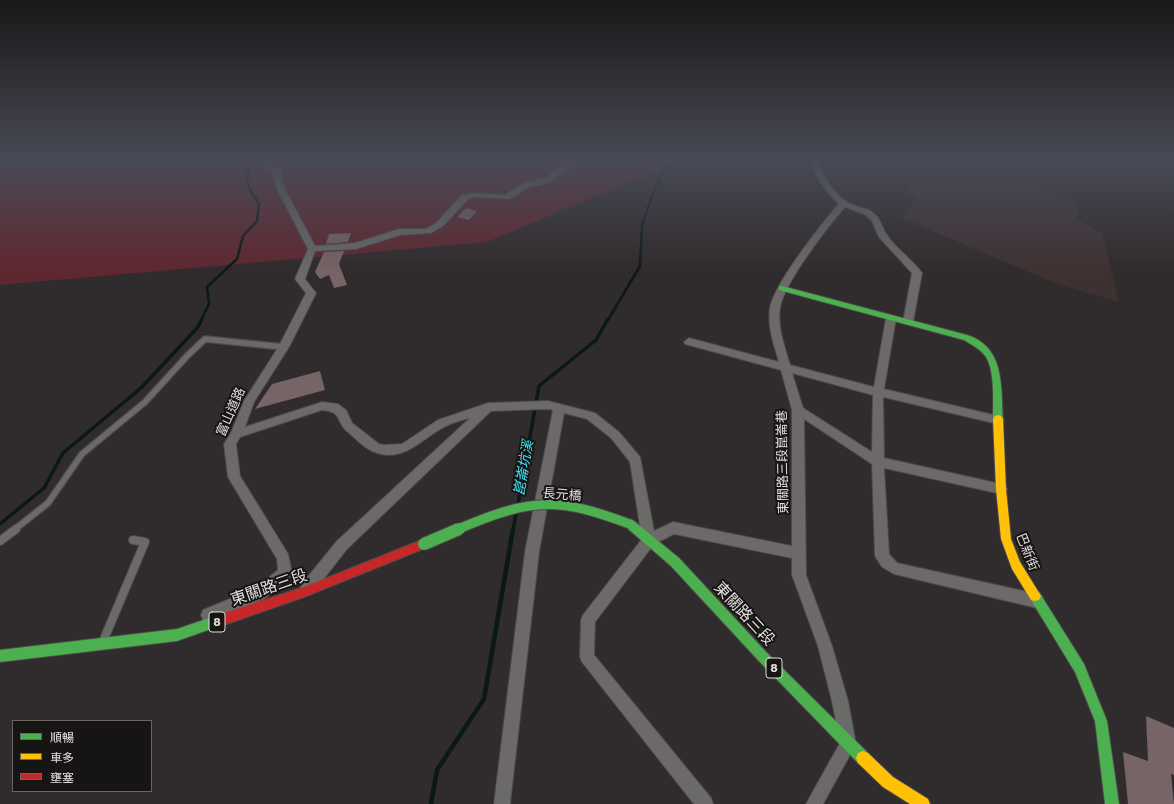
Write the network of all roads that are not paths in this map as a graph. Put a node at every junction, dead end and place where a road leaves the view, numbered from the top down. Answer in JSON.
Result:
{"nodes":[{"id":1,"x":285,"y":198,"type":"edge"},
{"id":2,"x":465,"y":198,"type":"edge"},
{"id":3,"x":838,"y":198,"type":"edge"},
{"id":4,"x":844,"y":204,"type":"junction"},
{"id":5,"x":312,"y":249,"type":"junction"},
{"id":6,"x":782,"y":288,"type":"junction"},
{"id":7,"x":891,"y":318,"type":"junction"},
{"id":8,"x":908,"y":322,"type":"junction"},
{"id":9,"x":689,"y":342,"type":"dead end"},
{"id":10,"x":284,"y":347,"type":"junction"},
{"id":11,"x":784,"y":367,"type":"junction"},
{"id":12,"x":878,"y":392,"type":"junction"},
{"id":13,"x":488,"y":407,"type":"junction"},
{"id":14,"x":558,"y":408,"type":"junction"},
{"id":15,"x":798,"y":410,"type":"junction"},
{"id":16,"x":998,"y":420,"type":"junction"},
{"id":17,"x":236,"y":434,"type":"junction"},
{"id":18,"x":878,"y":462,"type":"junction"},
{"id":19,"x":1001,"y":489,"type":"junction"},
{"id":20,"x":630,"y":524,"type":"joint"},
{"id":21,"x":132,"y":540,"type":"dead end"},
{"id":22,"x":649,"y":540,"type":"junction"},
{"id":23,"x":0,"y":541,"type":"edge"},
{"id":24,"x":424,"y":544,"type":"joint"},
{"id":25,"x":799,"y":553,"type":"junction"},
{"id":26,"x":304,"y":592,"type":"junction"},
{"id":27,"x":1037,"y":601,"type":"junction"},
{"id":28,"x":177,"y":635,"type":"junction"},
{"id":29,"x":102,"y":645,"type":"junction"},
{"id":30,"x":0,"y":656,"type":"edge"},
{"id":31,"x":848,"y":744,"type":"junction"},
{"id":32,"x":502,"y":804,"type":"edge"},
{"id":33,"x":705,"y":804,"type":"edge"},
{"id":34,"x":814,"y":804,"type":"edge"},
{"id":35,"x":923,"y":804,"type":"edge"},
{"id":36,"x":1112,"y":804,"type":"edge"}],
"edges":[{"from":1,"to":5,"type":"street"},
{"from":2,"to":5,"type":"street"},
{"from":3,"to":4,"type":"street"},
{"from":4,"to":6,"type":"street","name":"東關路三段崑崙巷"},
{"from":4,"to":8,"type":"street"},
{"from":5,"to":10,"type":"street","name":"富山道路"},
{"from":6,"to":7,"type":"main road","name":"巴新街"},
{"from":6,"to":11,"type":"street","name":"東關路三段崑崙巷"},
{"from":7,"to":8,"type":"main road","name":"巴新街"},
{"from":7,"to":12,"type":"street"},
{"from":8,"to":16,"type":"main road","name":"巴新街"},
{"from":9,"to":11,"type":"street"},
{"from":10,"to":17,"type":"street","name":"富山道路"},
{"from":10,"to":23,"type":"lane"},
{"from":11,"to":12,"type":"street"},
{"from":11,"to":15,"type":"street","name":"東關路三段崑崙巷"},
{"from":12,"to":16,"type":"street"},
{"from":12,"to":18,"type":"street"},
{"from":13,"to":14,"type":"street"},
{"from":13,"to":17,"type":"street"},
{"from":13,"to":26,"type":"street"},
{"from":14,"to":22,"type":"street"},
{"from":14,"to":32,"type":"street"},
{"from":15,"to":18,"type":"street"},
{"from":15,"to":25,"type":"street","name":"東關路三段崑崙巷"},
{"from":16,"to":19,"type":"main road","name":"巴新街"},
{"from":17,"to":28,"type":"street","name":"富山道路"},
{"from":18,"to":19,"type":"street"},
{"from":18,"to":27,"type":"street"},
{"from":19,"to":27,"type":"main road","name":"巴新街"},
{"from":20,"to":22,"type":"main road","name":"東關路三段","number":"8"},
{"from":20,"to":24,"type":"main road","name":"長元橋","number":"8","bridge":true},
{"from":21,"to":29,"type":"lane"},
{"from":22,"to":25,"type":"street"},
{"from":22,"to":31,"type":"main road","name":"東關路三段","number":"8"},
{"from":22,"to":33,"type":"street"},
{"from":24,"to":26,"type":"main road","name":"東關路三段","number":"8"},
{"from":25,"to":31,"type":"street","name":"東關路三段崑崙巷"},
{"from":26,"to":28,"type":"main road","name":"東關路三段","number":"8"},
{"from":27,"to":36,"type":"main road","name":"巴新街"},
{"from":28,"to":29,"type":"main road","name":"東關路三段","number":"8"},
{"from":29,"to":30,"type":"main road","name":"東關路三段","number":"8"},
{"from":31,"to":34,"type":"street"},
{"from":31,"to":35,"type":"main road","name":"東關路三段","number":"8"}]}
